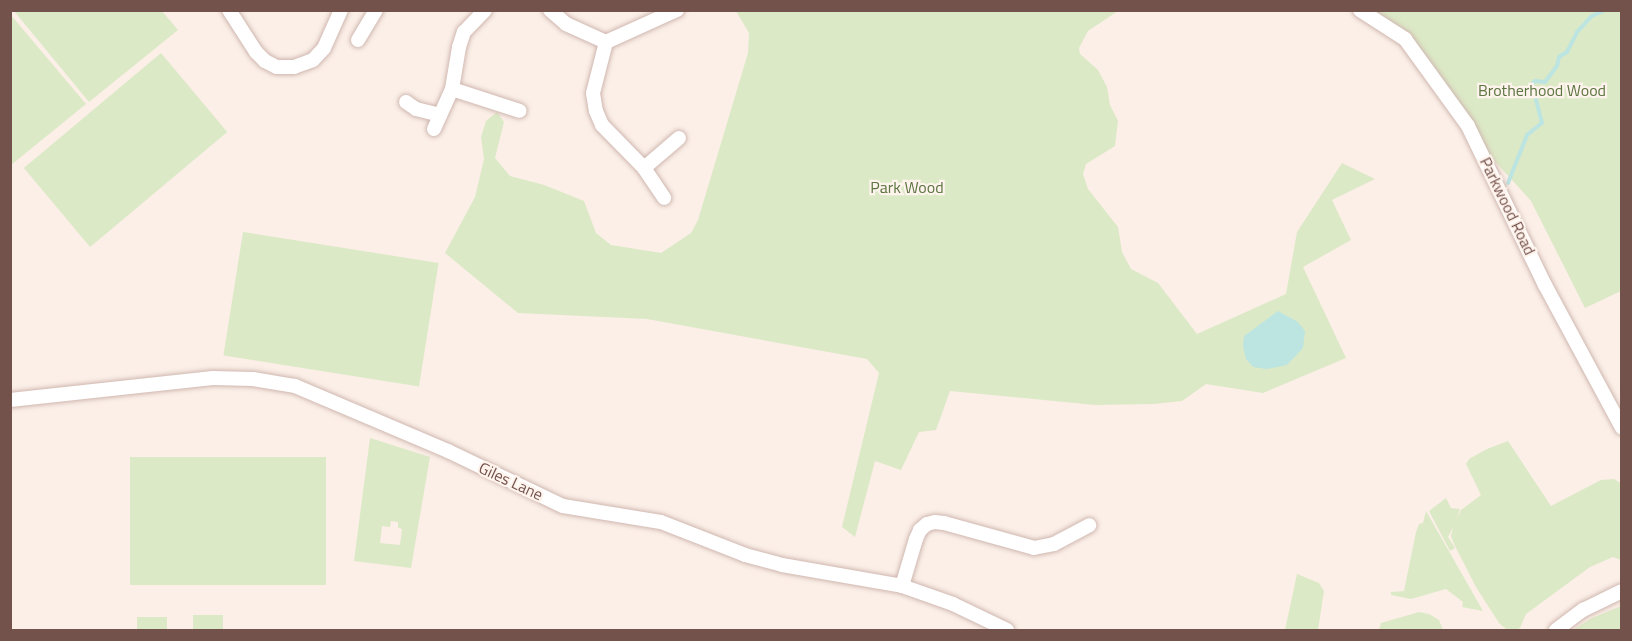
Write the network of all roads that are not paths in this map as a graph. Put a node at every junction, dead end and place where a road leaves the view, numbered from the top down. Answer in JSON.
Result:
{"nodes":[{"id":1,"x":230,"y":10,"type":"edge"},
{"id":2,"x":341,"y":10,"type":"edge"},
{"id":3,"x":376,"y":10,"type":"edge"},
{"id":4,"x":485,"y":10,"type":"edge"},
{"id":5,"x":550,"y":10,"type":"edge"},
{"id":6,"x":677,"y":10,"type":"edge"},
{"id":7,"x":1360,"y":10,"type":"edge"},
{"id":8,"x":358,"y":40,"type":"dead end"},
{"id":9,"x":606,"y":42,"type":"junction"},
{"id":10,"x":452,"y":89,"type":"junction"},
{"id":11,"x":406,"y":102,"type":"dead end"},
{"id":12,"x":520,"y":111,"type":"dead end"},
{"id":13,"x":440,"y":115,"type":"junction"},
{"id":14,"x":434,"y":129,"type":"dead end"},
{"id":15,"x":679,"y":138,"type":"dead end"},
{"id":16,"x":644,"y":168,"type":"junction"},
{"id":17,"x":664,"y":198,"type":"dead end"},
{"id":18,"x":10,"y":400,"type":"edge"},
{"id":19,"x":1622,"y":428,"type":"edge"},
{"id":20,"x":1089,"y":525,"type":"dead end"},
{"id":21,"x":902,"y":586,"type":"junction"},
{"id":22,"x":1622,"y":591,"type":"edge"},
{"id":23,"x":1007,"y":630,"type":"edge"},
{"id":24,"x":1556,"y":630,"type":"edge"}],
"edges":[{"from":1,"to":2,"type":"street"},
{"from":3,"to":8,"type":"street"},
{"from":4,"to":10,"type":"street"},
{"from":5,"to":9,"type":"street"},
{"from":6,"to":9,"type":"street"},
{"from":7,"to":19,"type":"street","name":"Parkwood Road"},
{"from":9,"to":16,"type":"street"},
{"from":10,"to":12,"type":"street"},
{"from":10,"to":13,"type":"street"},
{"from":11,"to":13,"type":"street"},
{"from":13,"to":14,"type":"street"},
{"from":15,"to":16,"type":"street"},
{"from":16,"to":17,"type":"street"},
{"from":18,"to":21,"type":"street","name":"Giles Lane"},
{"from":20,"to":21,"type":"street"},
{"from":21,"to":23,"type":"street","name":"Giles Lane"},
{"from":22,"to":24,"type":"street"}]}
